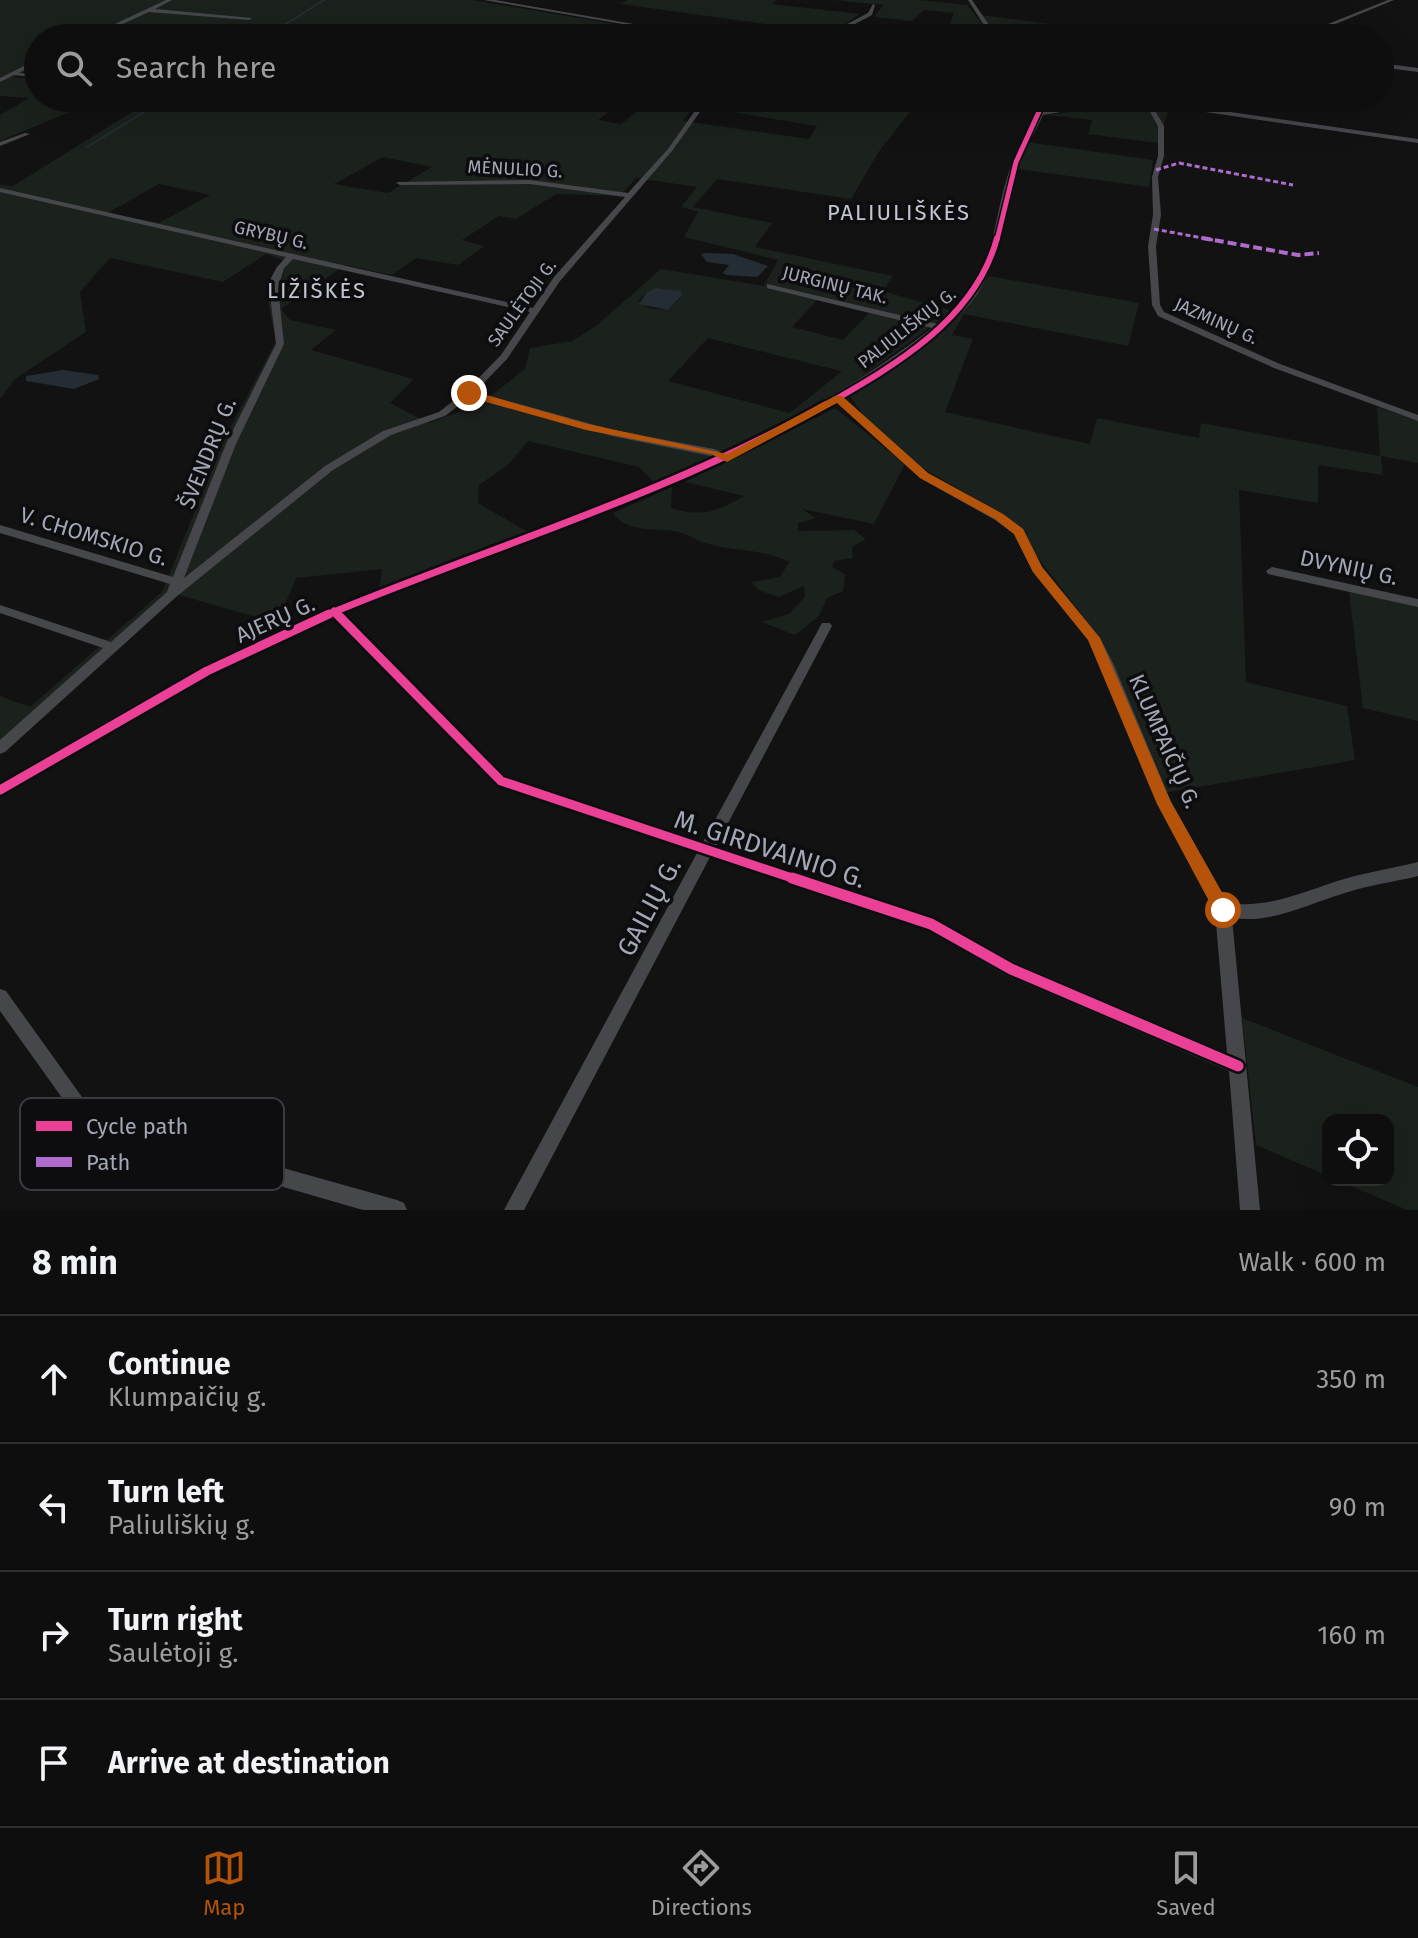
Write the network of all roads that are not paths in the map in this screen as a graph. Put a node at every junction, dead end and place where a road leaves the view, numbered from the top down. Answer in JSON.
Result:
{"nodes":[{"id":1,"x":170,"y":0,"type":"edge"},
{"id":2,"x":486,"y":0,"type":"edge"},
{"id":3,"x":970,"y":0,"type":"edge"},
{"id":4,"x":1392,"y":0,"type":"edge"},
{"id":5,"x":873,"y":5,"type":"dead end"},
{"id":6,"x":149,"y":10,"type":"junction"},
{"id":7,"x":249,"y":18,"type":"dead end"},
{"id":8,"x":118,"y":24,"type":"edge"},
{"id":9,"x":629,"y":24,"type":"edge"},
{"id":10,"x":851,"y":24,"type":"edge"},
{"id":11,"x":986,"y":24,"type":"edge"},
{"id":12,"x":1331,"y":24,"type":"edge"},
{"id":13,"x":1394,"y":67,"type":"edge"},
{"id":14,"x":24,"y":68,"type":"edge"},
{"id":15,"x":1418,"y":70,"type":"edge"},
{"id":16,"x":11,"y":74,"type":"junction"},
{"id":17,"x":24,"y":75,"type":"edge"},
{"id":18,"x":0,"y":80,"type":"edge"},
{"id":19,"x":697,"y":112,"type":"edge"},
{"id":20,"x":1049,"y":112,"type":"edge"},
{"id":21,"x":1153,"y":112,"type":"edge"},
{"id":22,"x":1216,"y":112,"type":"edge"},
{"id":23,"x":1044,"y":113,"type":"joint"},
{"id":24,"x":27,"y":134,"type":"dead end"},
{"id":25,"x":1418,"y":141,"type":"edge"},
{"id":26,"x":0,"y":144,"type":"edge"},
{"id":27,"x":400,"y":183,"type":"dead end"},
{"id":28,"x":0,"y":190,"type":"edge"},
{"id":29,"x":628,"y":195,"type":"junction"},
{"id":30,"x":290,"y":257,"type":"junction"},
{"id":31,"x":770,"y":286,"type":"dead end"},
{"id":32,"x":535,"y":311,"type":"junction"},
{"id":33,"x":938,"y":327,"type":"junction"},
{"id":34,"x":469,"y":393,"type":"junction"},
{"id":35,"x":838,"y":398,"type":"junction"},
{"id":36,"x":1418,"y":418,"type":"edge"},
{"id":37,"x":727,"y":458,"type":"junction"},
{"id":38,"x":582,"y":519,"type":"joint"},
{"id":39,"x":0,"y":529,"type":"edge"},
{"id":40,"x":1272,"y":571,"type":"dead end"},
{"id":41,"x":174,"y":588,"type":"junction"},
{"id":42,"x":1418,"y":603,"type":"edge"},
{"id":43,"x":0,"y":609,"type":"edge"},
{"id":44,"x":334,"y":611,"type":"junction"},
{"id":45,"x":826,"y":626,"type":"dead end"},
{"id":46,"x":113,"y":647,"type":"junction"},
{"id":47,"x":0,"y":748,"type":"edge"},
{"id":48,"x":0,"y":790,"type":"edge"},
{"id":49,"x":708,"y":847,"type":"junction"},
{"id":50,"x":1418,"y":869,"type":"edge"},
{"id":51,"x":1223,"y":910,"type":"junction"},
{"id":52,"x":0,"y":997,"type":"edge"},
{"id":53,"x":1238,"y":1066,"type":"junction"},
{"id":54,"x":72,"y":1098,"type":"edge"},
{"id":55,"x":284,"y":1178,"type":"edge"},
{"id":56,"x":397,"y":1210,"type":"edge"},
{"id":57,"x":514,"y":1210,"type":"edge"},
{"id":58,"x":1250,"y":1210,"type":"edge"}],
"edges":[{"from":1,"to":6,"type":"street"},
{"from":2,"to":9,"type":"street"},
{"from":3,"to":11,"type":"street"},
{"from":4,"to":12,"type":"street"},
{"from":5,"to":10,"type":"street"},
{"from":6,"to":7,"type":"street"},
{"from":6,"to":8,"type":"street"},
{"from":13,"to":15,"type":"street"},
{"from":14,"to":16,"type":"street"},
{"from":16,"to":17,"type":"street"},
{"from":16,"to":18,"type":"street"},
{"from":19,"to":29,"type":"street","name":"SAULĖTOJI G."},
{"from":20,"to":23,"type":"street"},
{"from":21,"to":36,"type":"street","name":"JAZMINŲ G."},
{"from":22,"to":25,"type":"street"},
{"from":23,"to":33,"type":"street","name":"PALIULIŠKIŲ G."},
{"from":24,"to":26,"type":"street"},
{"from":27,"to":29,"type":"street","name":"MĖNULIO G."},
{"from":28,"to":30,"type":"street","name":"GRYBŲ G."},
{"from":29,"to":32,"type":"street","name":"SAULĖTOJI G."},
{"from":30,"to":32,"type":"street","name":"GRYBŲ G."},
{"from":30,"to":41,"type":"street","name":"ŠVENDRŲ G."},
{"from":31,"to":33,"type":"street","name":"JURGINŲ TAK."},
{"from":32,"to":34,"type":"street","name":"SAULĖTOJI G."},
{"from":33,"to":35,"type":"street","name":"PALIULIŠKIŲ G."},
{"from":34,"to":37,"type":"street"},
{"from":34,"to":41,"type":"street","name":"SAULĖTOJI G."},
{"from":35,"to":37,"type":"street","name":"PALIULIŠKIŲ G."},
{"from":35,"to":51,"type":"street","name":"KLUMPAIČIŲ G."},
{"from":37,"to":38,"type":"street","name":"PALIULIŠKIŲ G."},
{"from":38,"to":44,"type":"street","name":"AJERŲ G."},
{"from":39,"to":41,"type":"street","name":"V. CHOMSKIO G."},
{"from":40,"to":42,"type":"street","name":"DVYNIŲ G."},
{"from":41,"to":46,"type":"street","name":"ŠVENDRŲ G."},
{"from":43,"to":46,"type":"street"},
{"from":44,"to":48,"type":"street","name":"AJERŲ G."},
{"from":44,"to":49,"type":"street","name":"M. GIRDVAINIO G."},
{"from":45,"to":49,"type":"street","name":"GAILIŲ G."},
{"from":46,"to":47,"type":"street","name":"ŠVENDRŲ G."},
{"from":49,"to":53,"type":"street","name":"M. GIRDVAINIO G."},
{"from":49,"to":57,"type":"street","name":"GAILIŲ G."},
{"from":50,"to":51,"type":"street"},
{"from":51,"to":53,"type":"street","name":"KLUMPAIČIŲ G."},
{"from":52,"to":54,"type":"street"},
{"from":53,"to":58,"type":"street","name":"KLUMPAIČIŲ G."},
{"from":55,"to":56,"type":"street"}]}
